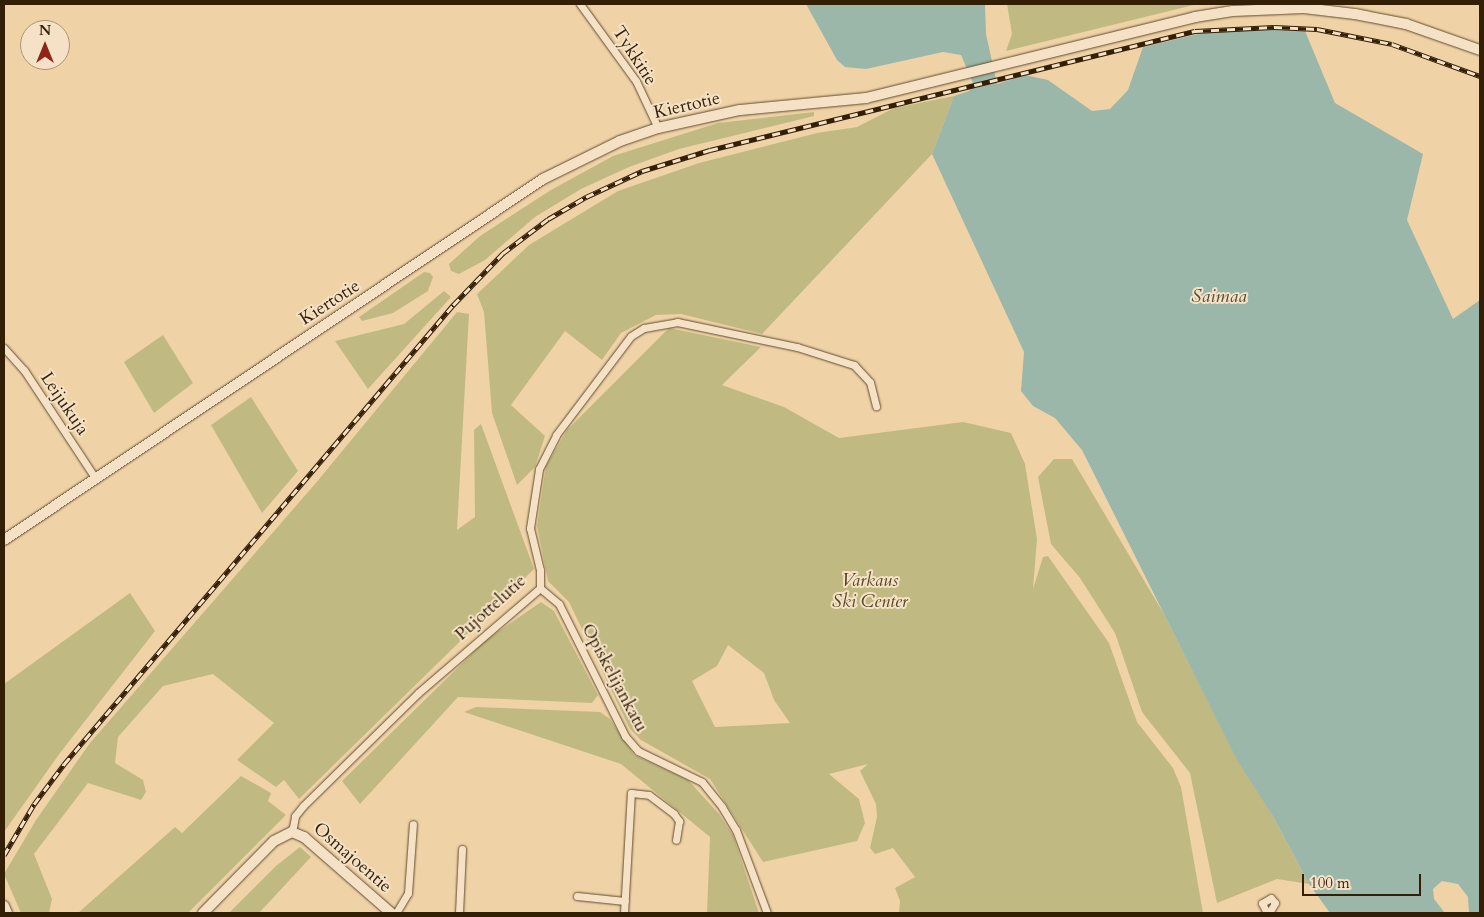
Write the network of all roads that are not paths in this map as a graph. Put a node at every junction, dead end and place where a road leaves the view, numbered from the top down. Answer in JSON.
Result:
{"nodes":[{"id":1,"x":580,"y":4,"type":"edge"},
{"id":2,"x":1304,"y":6,"type":"edge"},
{"id":3,"x":1480,"y":50,"type":"edge"},
{"id":4,"x":658,"y":128,"type":"junction"},
{"id":5,"x":4,"y":348,"type":"edge"},
{"id":6,"x":876,"y":406,"type":"dead end"},
{"id":7,"x":96,"y":479,"type":"junction"},
{"id":8,"x":4,"y":540,"type":"edge"},
{"id":9,"x":540,"y":588,"type":"junction"},
{"id":10,"x":413,"y":824,"type":"dead end"},
{"id":11,"x":292,"y":832,"type":"junction"},
{"id":12,"x":676,"y":840,"type":"dead end"},
{"id":13,"x":462,"y":849,"type":"dead end"},
{"id":14,"x":577,"y":896,"type":"dead end"},
{"id":15,"x":625,"y":902,"type":"junction"},
{"id":16,"x":4,"y":906,"type":"edge"},
{"id":17,"x":7,"y":913,"type":"edge"},
{"id":18,"x":203,"y":913,"type":"edge"},
{"id":19,"x":392,"y":913,"type":"edge"},
{"id":20,"x":396,"y":913,"type":"edge"},
{"id":21,"x":459,"y":913,"type":"edge"},
{"id":22,"x":624,"y":913,"type":"edge"},
{"id":23,"x":768,"y":913,"type":"edge"}],
"edges":[{"from":1,"to":4,"type":"street","name":"Tykkitie"},
{"from":2,"to":3,"type":"street","name":"Kiertotie"},
{"from":2,"to":4,"type":"street","name":"Kiertotie"},
{"from":4,"to":7,"type":"street","name":"Kiertotie"},
{"from":5,"to":7,"type":"street","name":"Leijukuja"},
{"from":6,"to":9,"type":"street","name":"Pujottelutie"},
{"from":7,"to":8,"type":"street","name":"Kiertotie"},
{"from":9,"to":11,"type":"street","name":"Pujottelutie"},
{"from":9,"to":23,"type":"street","name":"Opiskelijankatu"},
{"from":10,"to":20,"type":"street"},
{"from":11,"to":18,"type":"street","name":"Osmajoentie"},
{"from":11,"to":19,"type":"street","name":"Osmajoentie"},
{"from":12,"to":15,"type":"street"},
{"from":13,"to":21,"type":"street"},
{"from":14,"to":15,"type":"street"},
{"from":15,"to":22,"type":"street"},
{"from":16,"to":17,"type":"street"}]}
